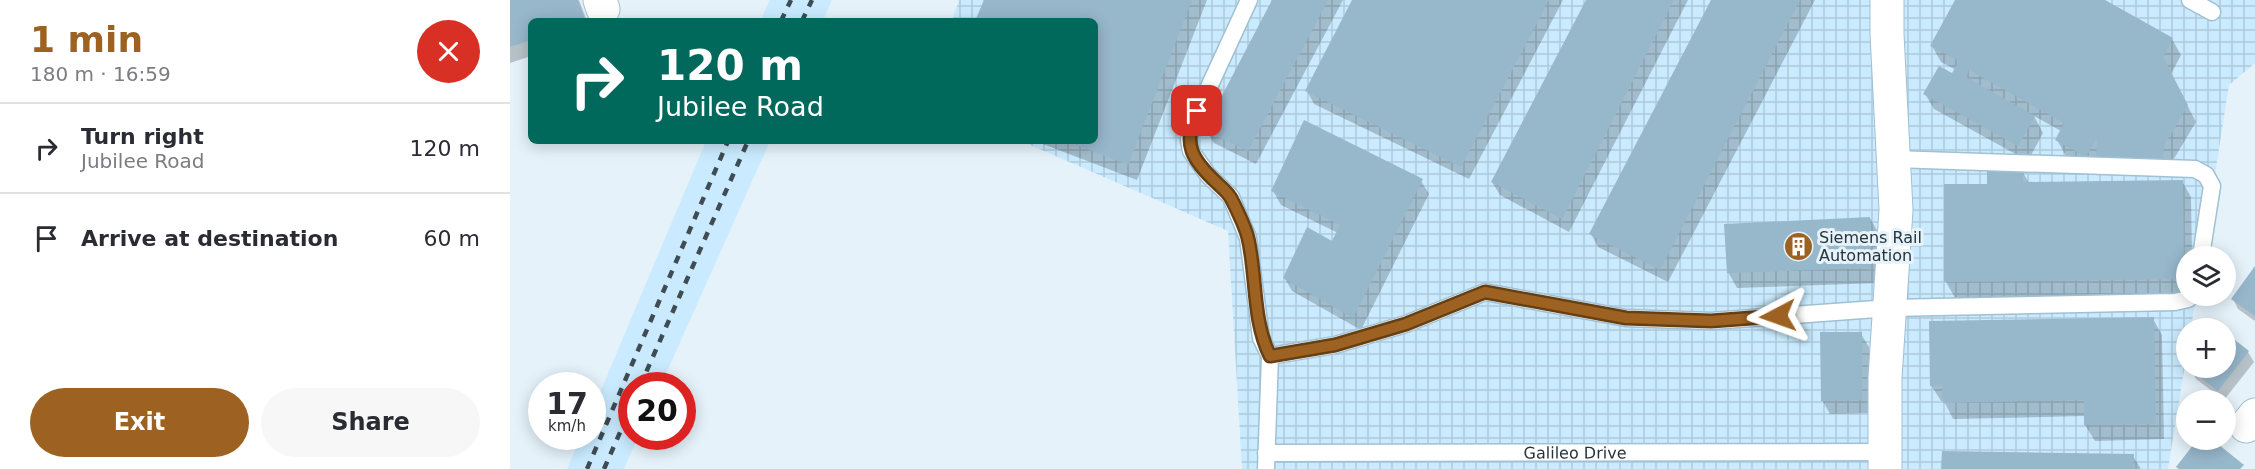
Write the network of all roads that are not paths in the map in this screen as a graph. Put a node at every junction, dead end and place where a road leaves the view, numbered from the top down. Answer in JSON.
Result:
{"nodes":[{"id":1,"x":1249,"y":0,"type":"edge"},
{"id":2,"x":1887,"y":0,"type":"edge"},
{"id":3,"x":2190,"y":0,"type":"edge"},
{"id":4,"x":2212,"y":12,"type":"dead end"},
{"id":5,"x":1894,"y":159,"type":"junction"},
{"id":6,"x":2203,"y":246,"type":"edge"},
{"id":7,"x":2176,"y":302,"type":"edge"},
{"id":8,"x":1890,"y":308,"type":"junction"},
{"id":9,"x":1270,"y":356,"type":"junction"},
{"id":10,"x":1266,"y":461,"type":"edge"},
{"id":11,"x":1885,"y":461,"type":"edge"}],
"edges":[{"from":1,"to":9,"type":"lane"},
{"from":2,"to":5,"type":"street"},
{"from":3,"to":4,"type":"lane"},
{"from":5,"to":6,"type":"lane"},
{"from":5,"to":8,"type":"street"},
{"from":7,"to":8,"type":"lane"},
{"from":8,"to":9,"type":"lane"},
{"from":8,"to":11,"type":"street"},
{"from":9,"to":10,"type":"lane"},
{"from":10,"to":11,"type":"lane","name":"Galileo Drive"}]}
